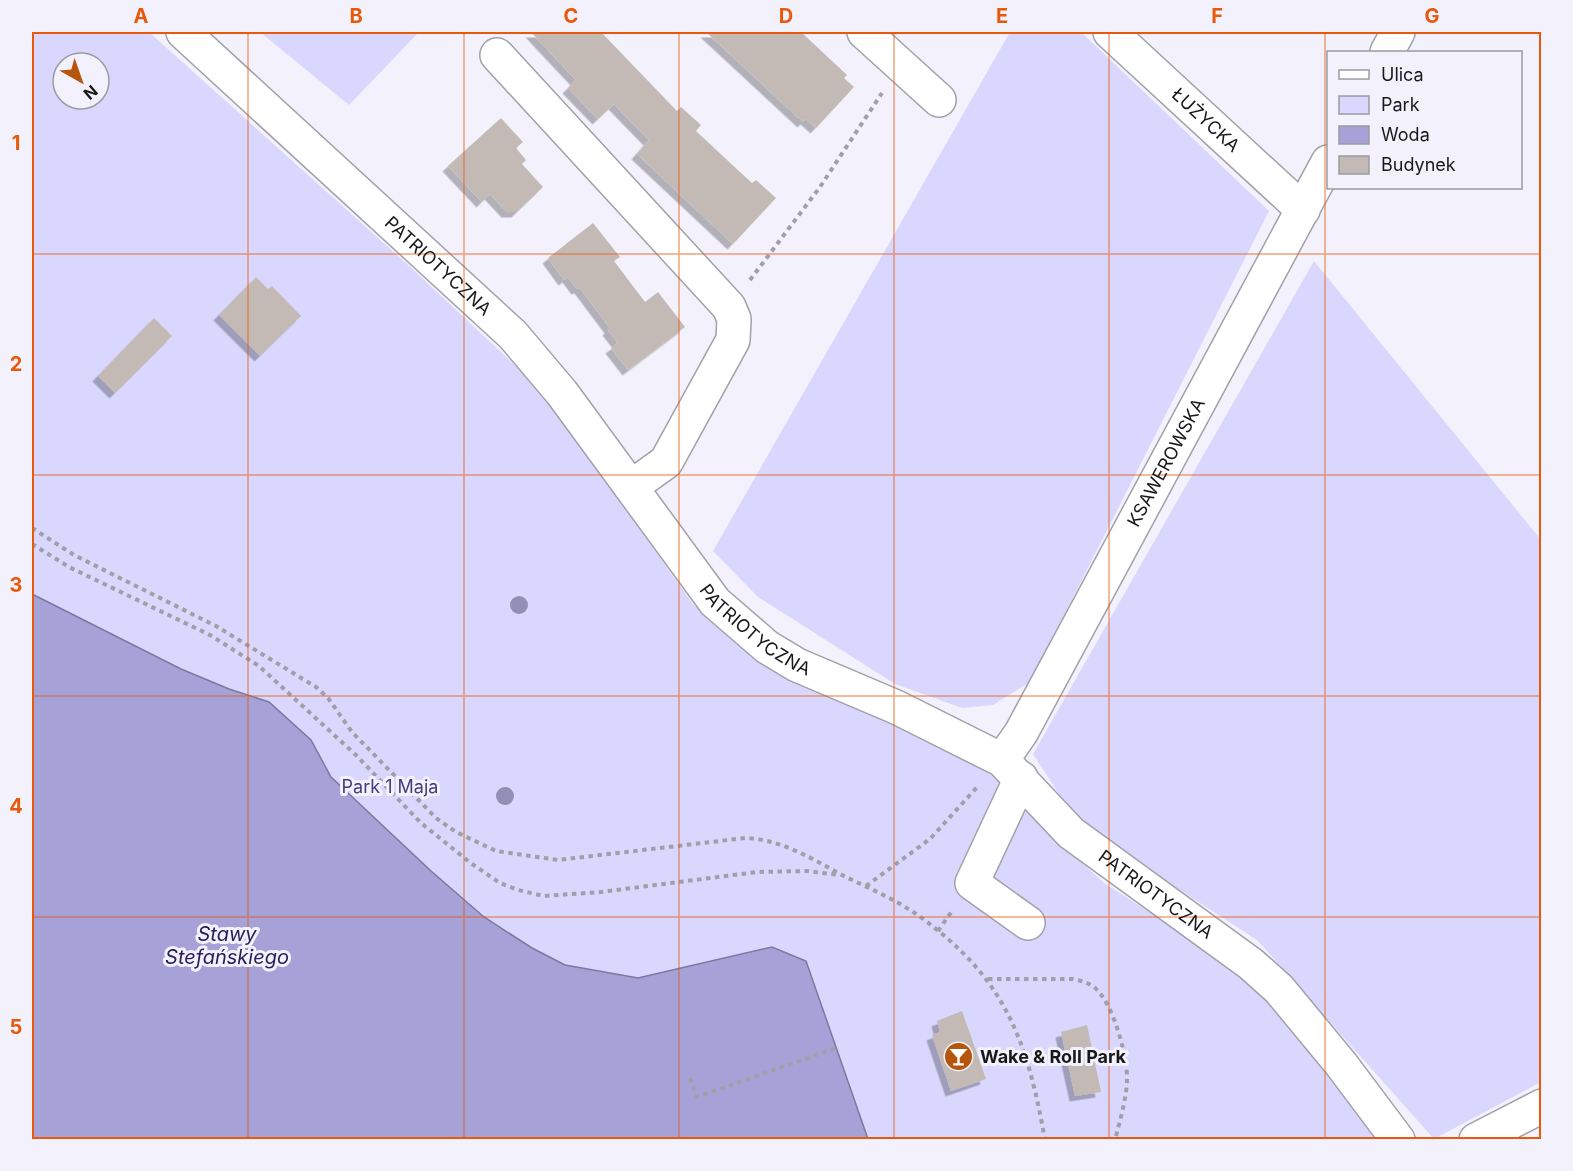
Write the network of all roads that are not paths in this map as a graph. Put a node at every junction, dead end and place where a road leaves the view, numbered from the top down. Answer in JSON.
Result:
{"nodes":[{"id":1,"x":183,"y":32,"type":"edge"},
{"id":2,"x":864,"y":32,"type":"edge"},
{"id":3,"x":1110,"y":32,"type":"edge"},
{"id":4,"x":1398,"y":32,"type":"edge"},
{"id":5,"x":1388,"y":51,"type":"edge"},
{"id":6,"x":497,"y":55,"type":"dead end"},
{"id":7,"x":939,"y":100,"type":"dead end"},
{"id":8,"x":1327,"y":166,"type":"edge"},
{"id":9,"x":1303,"y":210,"type":"junction"},
{"id":10,"x":631,"y":487,"type":"junction"},
{"id":11,"x":1012,"y":769,"type":"junction"},
{"id":12,"x":1028,"y":923,"type":"dead end"},
{"id":13,"x":1542,"y":1106,"type":"edge"},
{"id":14,"x":1398,"y":1140,"type":"edge"},
{"id":15,"x":1476,"y":1140,"type":"edge"}],
"edges":[{"from":1,"to":10,"type":"street","name":"PATRIOTYCZNA"},
{"from":2,"to":7,"type":"street"},
{"from":3,"to":9,"type":"street","name":"ŁUŻYCKA"},
{"from":4,"to":5,"type":"street"},
{"from":6,"to":10,"type":"street"},
{"from":8,"to":9,"type":"street","name":"KSAWEROWSKA"},
{"from":9,"to":11,"type":"street","name":"KSAWEROWSKA"},
{"from":10,"to":11,"type":"street","name":"PATRIOTYCZNA"},
{"from":11,"to":12,"type":"street","name":"KSAWEROWSKA"},
{"from":11,"to":14,"type":"street","name":"PATRIOTYCZNA"},
{"from":13,"to":15,"type":"street"}]}
